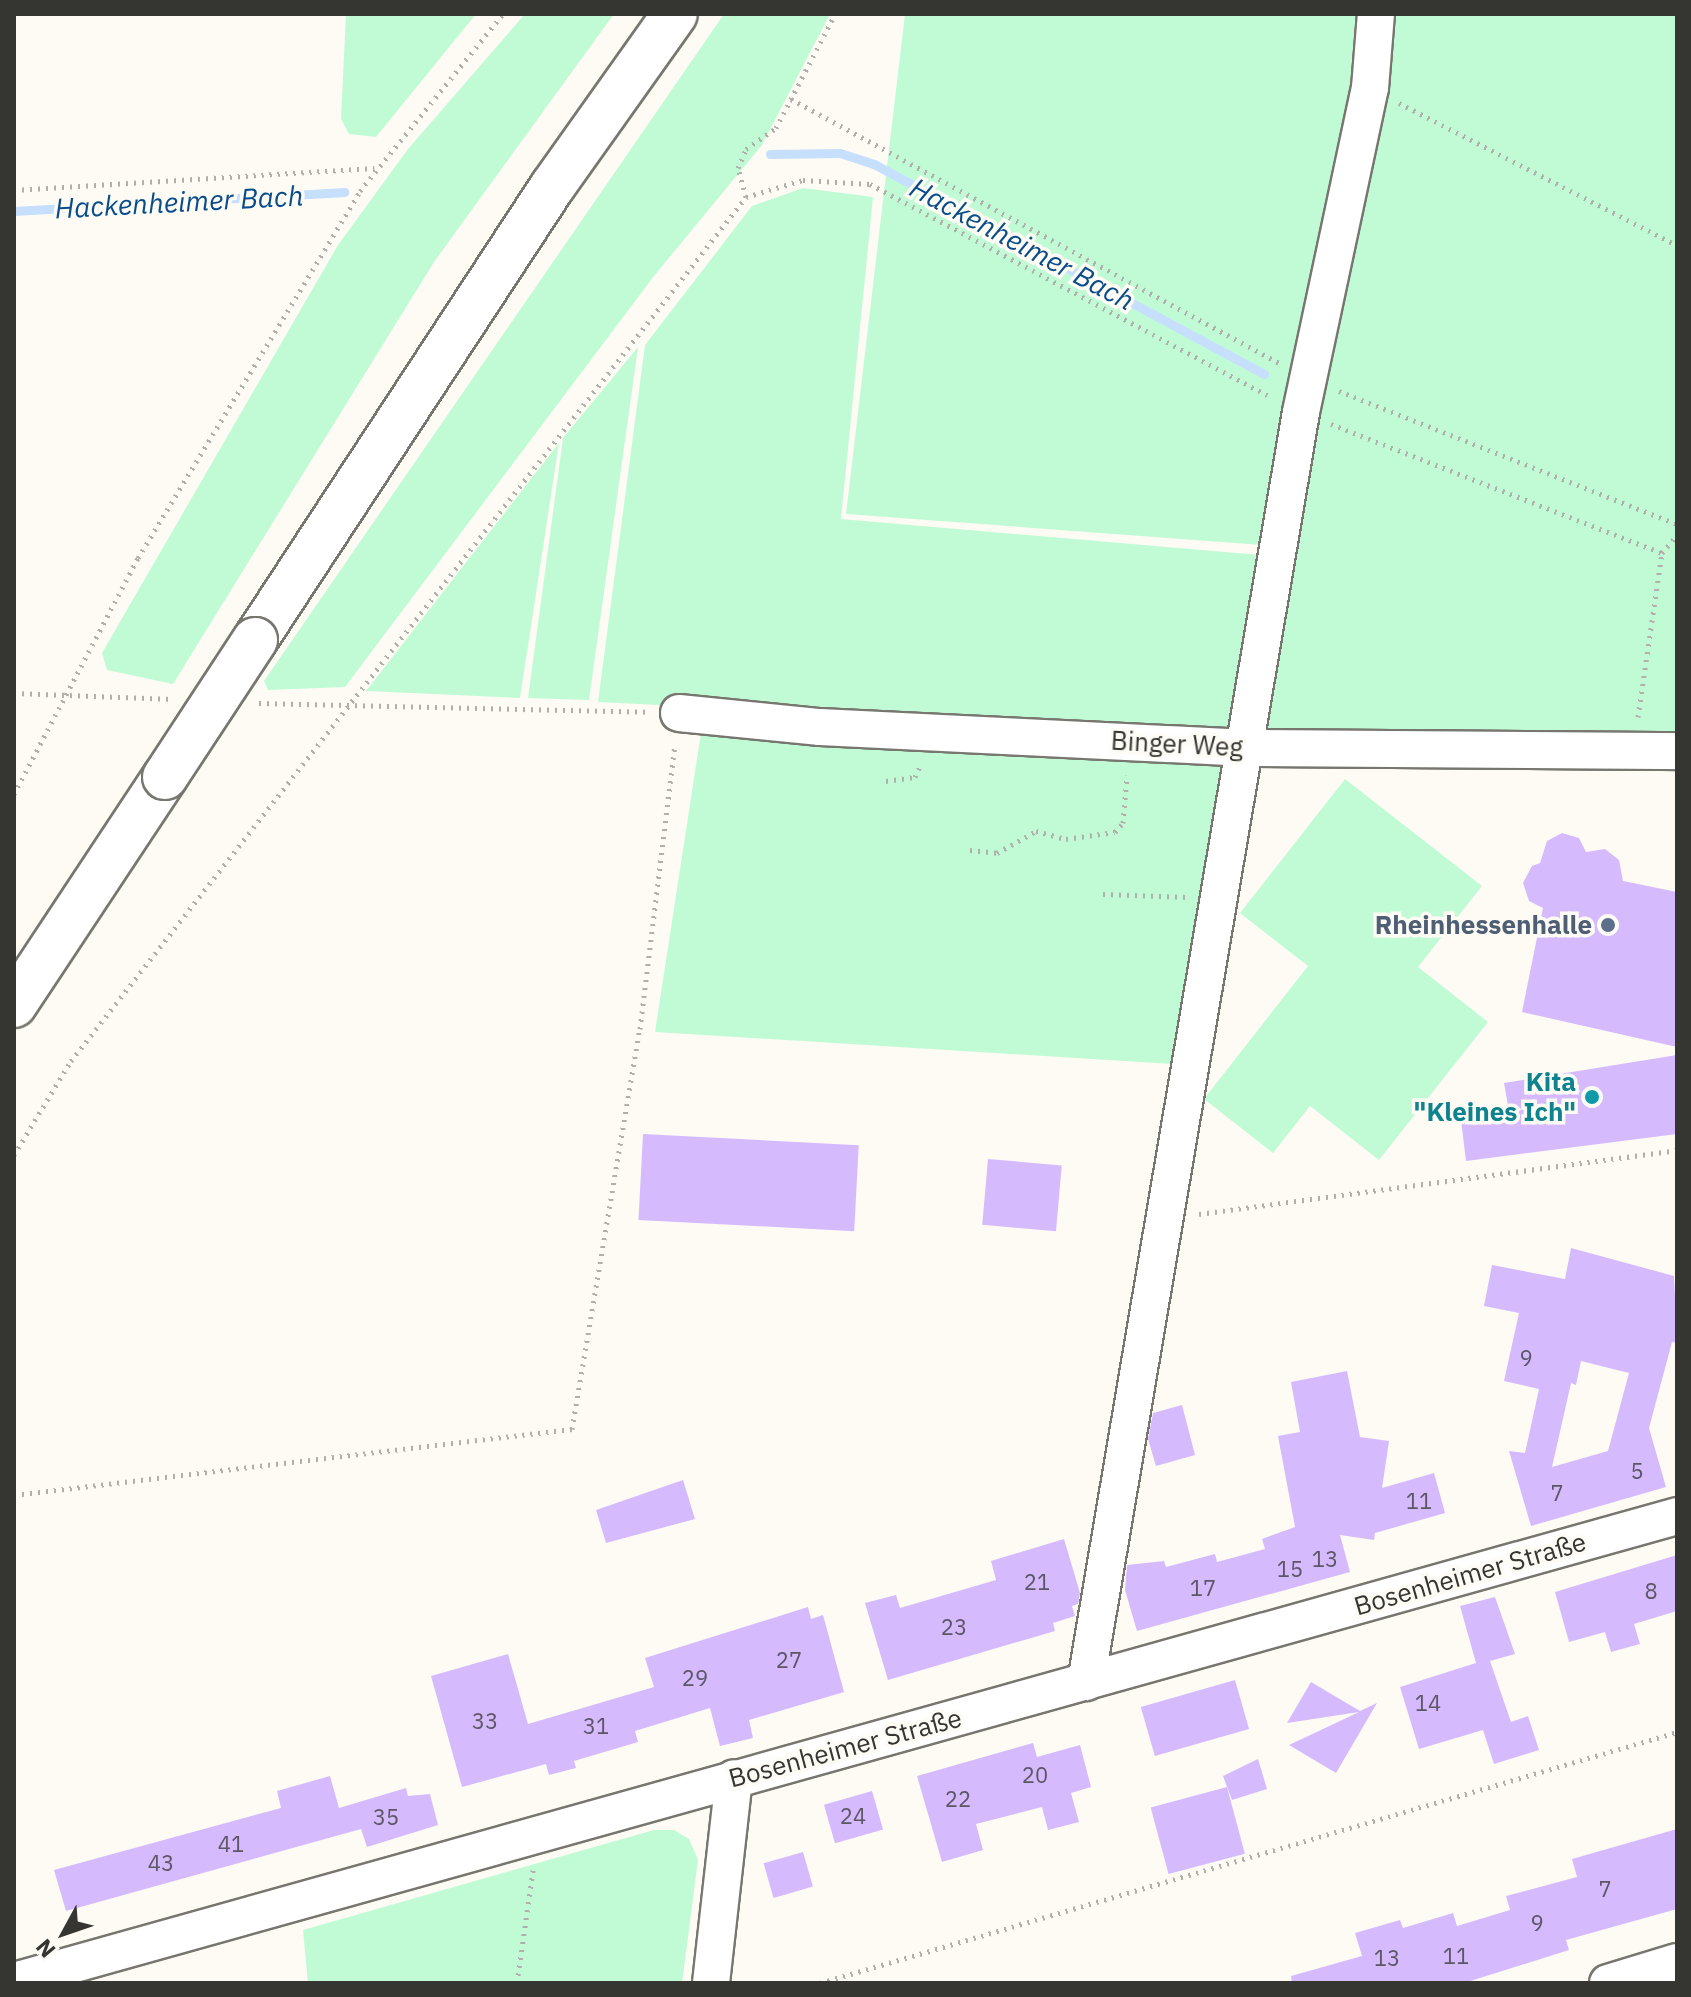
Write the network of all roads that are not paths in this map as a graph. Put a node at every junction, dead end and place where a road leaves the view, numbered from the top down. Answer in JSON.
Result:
{"nodes":[{"id":1,"x":675,"y":14,"type":"edge"},
{"id":2,"x":1376,"y":14,"type":"edge"},
{"id":3,"x":679,"y":713,"type":"road end"},
{"id":4,"x":1242,"y":748,"type":"junction"},
{"id":5,"x":1677,"y":751,"type":"edge"},
{"id":6,"x":14,"y":1005,"type":"edge"},
{"id":7,"x":1677,"y":1516,"type":"edge"},
{"id":8,"x":1086,"y":1682,"type":"junction"},
{"id":9,"x":734,"y":1778,"type":"junction"},
{"id":10,"x":1677,"y":1962,"type":"edge"},
{"id":11,"x":14,"y":1981,"type":"edge"},
{"id":12,"x":711,"y":1983,"type":"edge"},
{"id":13,"x":1608,"y":1983,"type":"edge"}],
"edges":[{"from":1,"to":6,"type":"main road","bridge":true},
{"from":2,"to":4,"type":"street"},
{"from":3,"to":4,"type":"street","name":"Binger Weg"},
{"from":4,"to":5,"type":"street","name":"Binger Weg"},
{"from":4,"to":8,"type":"street"},
{"from":7,"to":8,"type":"street","name":"Bosenheimer Straße"},
{"from":8,"to":9,"type":"street","name":"Bosenheimer Straße"},
{"from":9,"to":11,"type":"street","name":"Bosenheimer Straße"},
{"from":9,"to":12,"type":"street"},
{"from":10,"to":13,"type":"street"}]}
